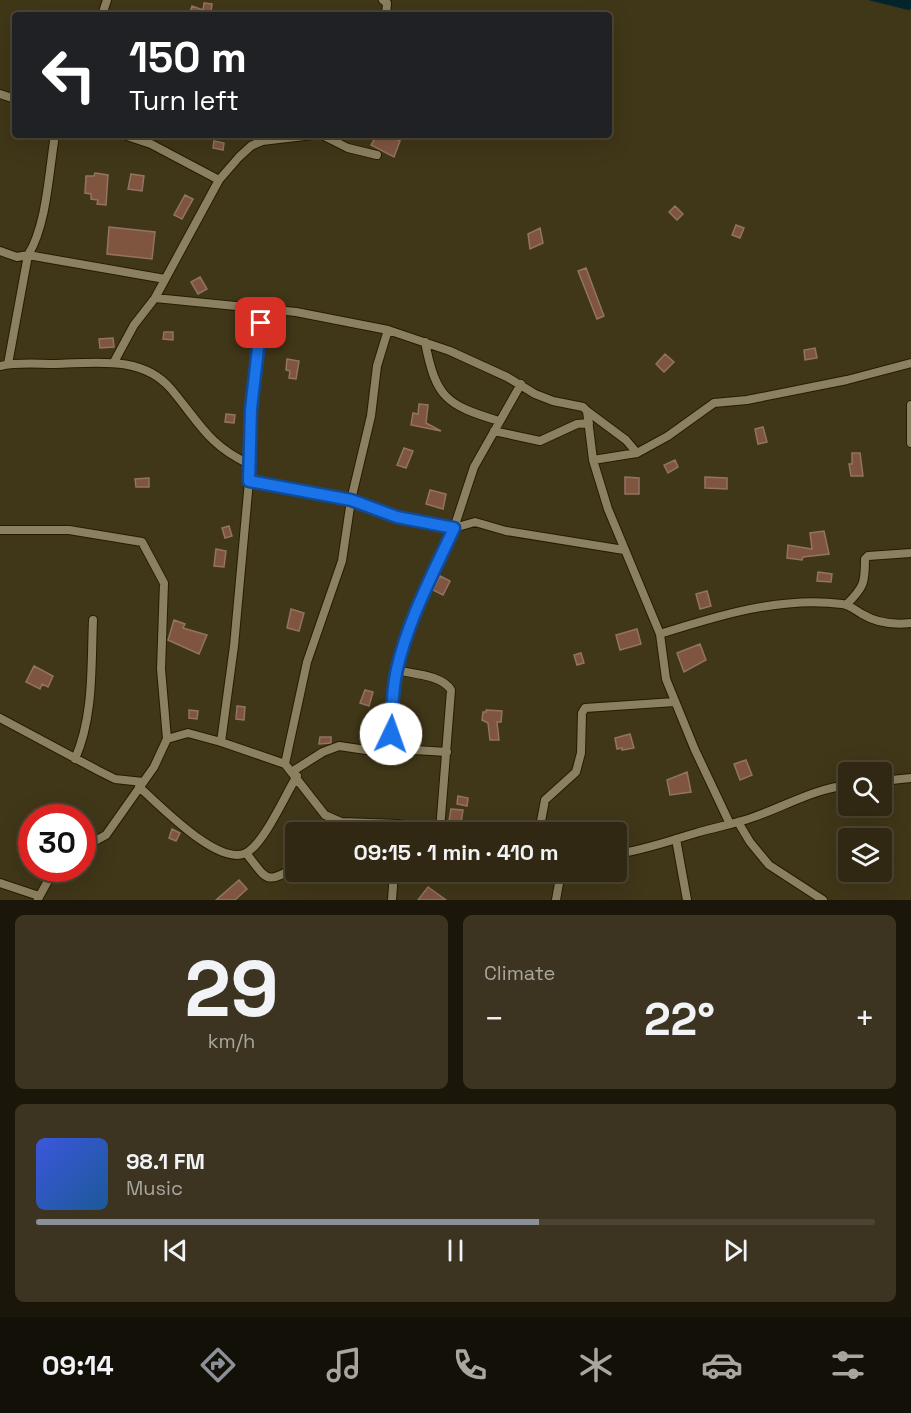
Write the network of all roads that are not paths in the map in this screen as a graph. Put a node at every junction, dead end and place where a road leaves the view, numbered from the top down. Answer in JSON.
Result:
{"nodes":[{"id":1,"x":54,"y":138,"type":"edge"},
{"id":2,"x":133,"y":138,"type":"edge"},
{"id":3,"x":288,"y":138,"type":"edge"},
{"id":4,"x":328,"y":138,"type":"edge"},
{"id":5,"x":377,"y":155,"type":"dead end"},
{"id":6,"x":219,"y":180,"type":"junction"},
{"id":7,"x":0,"y":251,"type":"edge"},
{"id":8,"x":28,"y":255,"type":"junction"},
{"id":9,"x":165,"y":279,"type":"junction"},
{"id":10,"x":155,"y":298,"type":"junction"},
{"id":11,"x":263,"y":308,"type":"junction"},
{"id":12,"x":388,"y":330,"type":"junction"},
{"id":13,"x":425,"y":342,"type":"junction"},
{"id":14,"x":114,"y":362,"type":"junction"},
{"id":15,"x":911,"y":363,"type":"edge"},
{"id":16,"x":4,"y":365,"type":"edge"},
{"id":17,"x":522,"y":384,"type":"junction"},
{"id":18,"x":911,"y":405,"type":"edge"},
{"id":19,"x":587,"y":411,"type":"junction"},
{"id":20,"x":499,"y":421,"type":"junction"},
{"id":21,"x":589,"y":423,"type":"junction"},
{"id":22,"x":494,"y":431,"type":"junction"},
{"id":23,"x":911,"y":443,"type":"edge"},
{"id":24,"x":637,"y":453,"type":"junction"},
{"id":25,"x":593,"y":460,"type":"junction"},
{"id":26,"x":249,"y":464,"type":"junction"},
{"id":27,"x":249,"y":481,"type":"junction"},
{"id":28,"x":351,"y":500,"type":"junction"},
{"id":29,"x":454,"y":528,"type":"junction"},
{"id":30,"x":0,"y":530,"type":"edge"},
{"id":31,"x":624,"y":550,"type":"junction"},
{"id":32,"x":911,"y":553,"type":"edge"},
{"id":33,"x":847,"y":604,"type":"junction"},
{"id":34,"x":93,"y":620,"type":"dead end"},
{"id":35,"x":911,"y":623,"type":"edge"},
{"id":36,"x":660,"y":634,"type":"junction"},
{"id":37,"x":396,"y":670,"type":"junction"},
{"id":38,"x":675,"y":702,"type":"junction"},
{"id":39,"x":0,"y":718,"type":"edge"},
{"id":40,"x":167,"y":739,"type":"junction"},
{"id":41,"x":221,"y":742,"type":"junction"},
{"id":42,"x":447,"y":752,"type":"junction"},
{"id":43,"x":390,"y":753,"type":"junction"},
{"id":44,"x":75,"y":759,"type":"junction"},
{"id":45,"x":285,"y":764,"type":"junction"},
{"id":46,"x":295,"y":774,"type":"junction"},
{"id":47,"x":911,"y":778,"type":"edge"},
{"id":48,"x":892,"y":780,"type":"edge"},
{"id":49,"x":141,"y":785,"type":"junction"},
{"id":50,"x":838,"y":787,"type":"edge"},
{"id":51,"x":341,"y":822,"type":"edge"},
{"id":52,"x":441,"y":822,"type":"edge"},
{"id":53,"x":541,"y":822,"type":"edge"},
{"id":54,"x":734,"y":823,"type":"junction"},
{"id":55,"x":676,"y":839,"type":"junction"},
{"id":56,"x":96,"y":840,"type":"edge"},
{"id":57,"x":627,"y":852,"type":"edge"},
{"id":58,"x":246,"y":853,"type":"junction"},
{"id":59,"x":285,"y":874,"type":"edge"},
{"id":60,"x":47,"y":882,"type":"edge"},
{"id":61,"x":393,"y":882,"type":"edge"},
{"id":62,"x":559,"y":882,"type":"edge"},
{"id":63,"x":0,"y":884,"type":"edge"},
{"id":64,"x":38,"y":898,"type":"edge"},
{"id":65,"x":392,"y":900,"type":"edge"},
{"id":66,"x":556,"y":900,"type":"edge"},
{"id":67,"x":687,"y":900,"type":"edge"},
{"id":68,"x":823,"y":900,"type":"edge"}],
"edges":[{"from":1,"to":8,"type":"street"},
{"from":2,"to":6,"type":"street"},
{"from":3,"to":6,"type":"street"},
{"from":4,"to":5,"type":"street"},
{"from":6,"to":9,"type":"street"},
{"from":7,"to":8,"type":"street"},
{"from":8,"to":9,"type":"street"},
{"from":8,"to":16,"type":"street"},
{"from":9,"to":10,"type":"street"},
{"from":10,"to":11,"type":"street"},
{"from":10,"to":14,"type":"street"},
{"from":11,"to":12,"type":"street"},
{"from":11,"to":26,"type":"street"},
{"from":12,"to":13,"type":"street"},
{"from":12,"to":28,"type":"street"},
{"from":13,"to":17,"type":"street"},
{"from":13,"to":20,"type":"street"},
{"from":14,"to":16,"type":"street"},
{"from":14,"to":26,"type":"street"},
{"from":15,"to":24,"type":"street"},
{"from":17,"to":19,"type":"street"},
{"from":17,"to":20,"type":"street"},
{"from":18,"to":23,"type":"street"},
{"from":19,"to":21,"type":"street"},
{"from":19,"to":24,"type":"street"},
{"from":20,"to":22,"type":"street"},
{"from":21,"to":22,"type":"street"},
{"from":21,"to":25,"type":"street"},
{"from":22,"to":29,"type":"street"},
{"from":24,"to":25,"type":"street"},
{"from":25,"to":31,"type":"street"},
{"from":26,"to":27,"type":"street"},
{"from":27,"to":28,"type":"street"},
{"from":27,"to":41,"type":"street"},
{"from":28,"to":29,"type":"street"},
{"from":28,"to":45,"type":"street"},
{"from":29,"to":31,"type":"street"},
{"from":29,"to":37,"type":"street"},
{"from":30,"to":40,"type":"street"},
{"from":31,"to":36,"type":"street"},
{"from":32,"to":33,"type":"street"},
{"from":33,"to":35,"type":"street"},
{"from":33,"to":36,"type":"street"},
{"from":34,"to":44,"type":"street"},
{"from":36,"to":38,"type":"street"},
{"from":37,"to":42,"type":"street"},
{"from":37,"to":43,"type":"street"},
{"from":38,"to":53,"type":"street"},
{"from":38,"to":54,"type":"street"},
{"from":39,"to":44,"type":"street"},
{"from":40,"to":41,"type":"street"},
{"from":40,"to":49,"type":"street"},
{"from":41,"to":45,"type":"street"},
{"from":42,"to":43,"type":"street"},
{"from":42,"to":52,"type":"street"},
{"from":43,"to":46,"type":"street"},
{"from":44,"to":49,"type":"street"},
{"from":45,"to":46,"type":"street"},
{"from":46,"to":51,"type":"street"},
{"from":46,"to":58,"type":"street"},
{"from":47,"to":48,"type":"street"},
{"from":49,"to":56,"type":"street"},
{"from":49,"to":58,"type":"street"},
{"from":50,"to":54,"type":"street"},
{"from":54,"to":55,"type":"street"},
{"from":54,"to":68,"type":"street"},
{"from":55,"to":57,"type":"street"},
{"from":55,"to":67,"type":"street"},
{"from":58,"to":59,"type":"street"},
{"from":60,"to":64,"type":"street"},
{"from":61,"to":65,"type":"street"},
{"from":62,"to":66,"type":"street"},
{"from":63,"to":64,"type":"street"}]}
